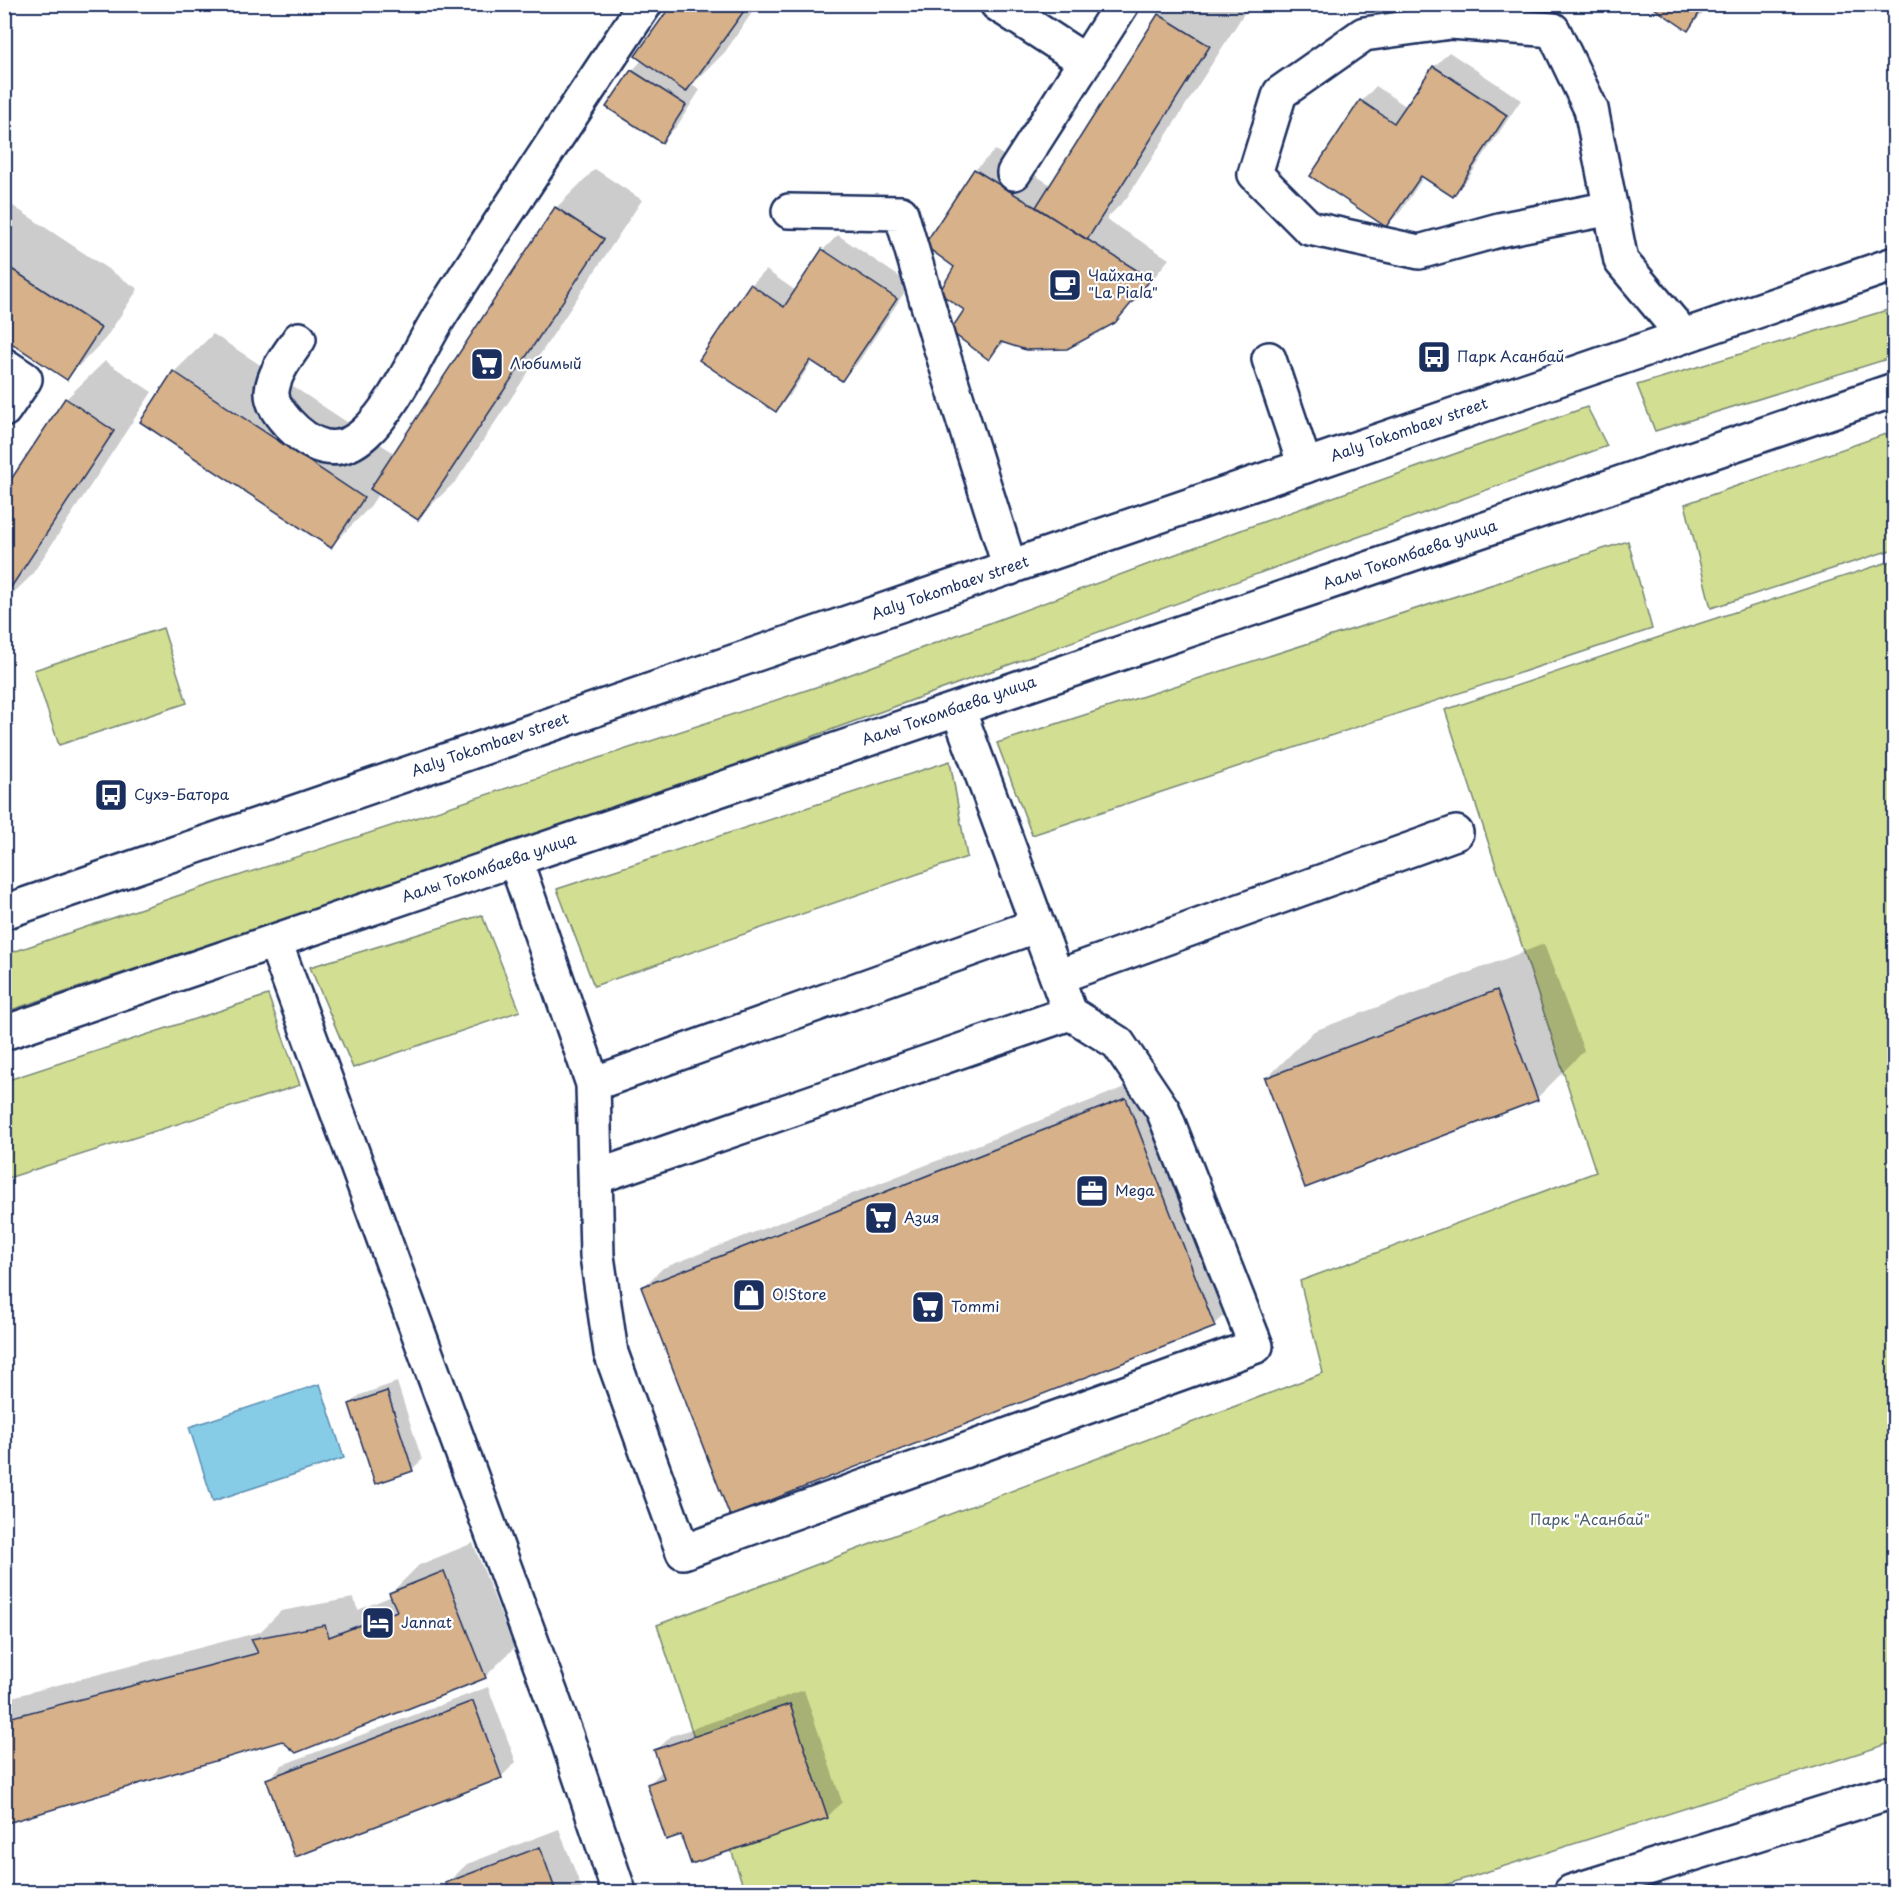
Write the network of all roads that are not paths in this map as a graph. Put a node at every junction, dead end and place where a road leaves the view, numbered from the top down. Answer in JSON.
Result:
{"nodes":[{"id":1,"x":645,"y":4,"type":"edge"},
{"id":2,"x":997,"y":4,"type":"edge"},
{"id":3,"x":1122,"y":4,"type":"edge"},
{"id":4,"x":1085,"y":61,"type":"junction"},
{"id":5,"x":1014,"y":173,"type":"dead end"},
{"id":6,"x":1611,"y":208,"type":"junction"},
{"id":7,"x":789,"y":211,"type":"dead end"},
{"id":8,"x":1894,"y":264,"type":"edge"},
{"id":9,"x":1684,"y":336,"type":"junction"},
{"id":10,"x":299,"y":339,"type":"dead end"},
{"id":11,"x":1269,"y":359,"type":"dead end"},
{"id":12,"x":4,"y":366,"type":"edge"},
{"id":13,"x":1894,"y":390,"type":"edge"},
{"id":14,"x":4,"y":410,"type":"edge"},
{"id":15,"x":1305,"y":466,"type":"junction"},
{"id":16,"x":1010,"y":567,"type":"junction"},
{"id":17,"x":958,"y":708,"type":"junction"},
{"id":18,"x":1456,"y":832,"type":"dead end"},
{"id":19,"x":515,"y":859,"type":"junction"},
{"id":20,"x":4,"y":912,"type":"edge"},
{"id":21,"x":1038,"y":925,"type":"junction"},
{"id":22,"x":275,"y":942,"type":"junction"},
{"id":23,"x":1057,"y":977,"type":"junction"},
{"id":24,"x":1070,"y":1013,"type":"junction"},
{"id":25,"x":4,"y":1033,"type":"edge"},
{"id":26,"x":593,"y":1084,"type":"junction"},
{"id":27,"x":596,"y":1177,"type":"junction"},
{"id":28,"x":1891,"y":1791,"type":"edge"},
{"id":29,"x":1625,"y":1884,"type":"edge"},
{"id":30,"x":619,"y":1893,"type":"edge"},
{"id":31,"x":1571,"y":1893,"type":"edge"}],
"edges":[{"from":1,"to":10,"type":"main road"},
{"from":2,"to":4,"type":"main road"},
{"from":3,"to":4,"type":"main road"},
{"from":4,"to":5,"type":"main road"},
{"from":6,"to":6,"type":"main road"},
{"from":6,"to":9,"type":"main road"},
{"from":7,"to":16,"type":"main road"},
{"from":8,"to":9,"type":"main road","name":"Aaly Tokombaev street"},
{"from":9,"to":15,"type":"main road","name":"Aaly Tokombaev street"},
{"from":11,"to":15,"type":"main road"},
{"from":12,"to":14,"type":"main road"},
{"from":13,"to":17,"type":"main road","name":"Аалы Токомбаева улица"},
{"from":15,"to":16,"type":"main road","name":"Aaly Tokombaev street"},
{"from":16,"to":20,"type":"main road","name":"Aaly Tokombaev street"},
{"from":17,"to":19,"type":"main road","name":"Аалы Токомбаева улица"},
{"from":17,"to":21,"type":"main road"},
{"from":18,"to":23,"type":"main road"},
{"from":19,"to":22,"type":"main road","name":"Аалы Токомбаева улица"},
{"from":19,"to":26,"type":"main road"},
{"from":21,"to":23,"type":"main road"},
{"from":21,"to":26,"type":"main road"},
{"from":22,"to":25,"type":"main road","name":"Аалы Токомбаева улица"},
{"from":22,"to":30,"type":"main road"},
{"from":23,"to":24,"type":"main road"},
{"from":24,"to":27,"type":"main road"},
{"from":24,"to":27,"type":"main road"},
{"from":26,"to":27,"type":"main road"},
{"from":28,"to":29,"type":"main road"},
{"from":29,"to":31,"type":"main road"}]}
